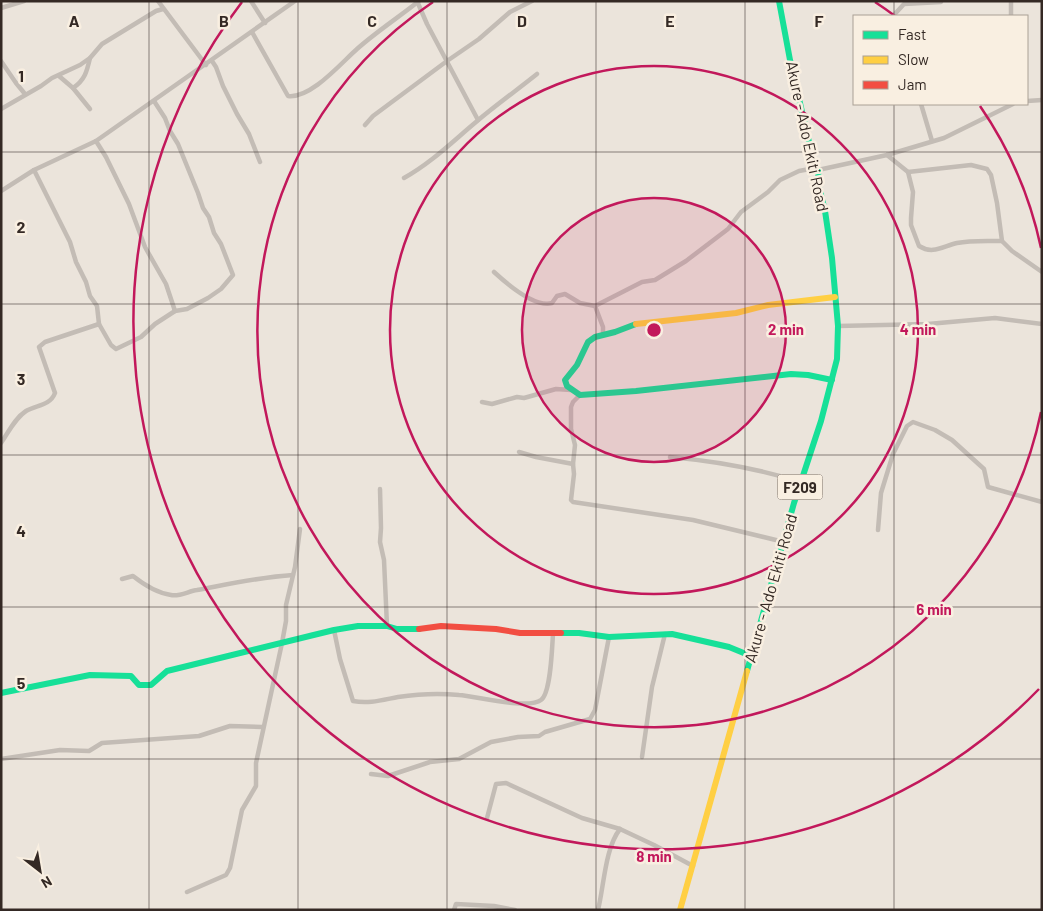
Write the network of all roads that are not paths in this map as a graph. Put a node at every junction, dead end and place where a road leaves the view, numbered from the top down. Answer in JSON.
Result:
{"nodes":[{"id":1,"x":24,"y":1,"type":"edge"},
{"id":2,"x":158,"y":1,"type":"edge"},
{"id":3,"x":251,"y":1,"type":"edge"},
{"id":4,"x":295,"y":1,"type":"edge"},
{"id":5,"x":532,"y":1,"type":"edge"},
{"id":6,"x":779,"y":1,"type":"edge"},
{"id":7,"x":1010,"y":1,"type":"edge"},
{"id":8,"x":418,"y":2,"type":"edge"},
{"id":9,"x":941,"y":2,"type":"edge"},
{"id":10,"x":1,"y":8,"type":"edge"},
{"id":11,"x":163,"y":9,"type":"junction"},
{"id":12,"x":894,"y":15,"type":"edge"},
{"id":13,"x":1011,"y":15,"type":"edge"},
{"id":14,"x":265,"y":23,"type":"junction"},
{"id":15,"x":252,"y":32,"type":"junction"},
{"id":16,"x":90,"y":58,"type":"junction"},
{"id":17,"x":1,"y":61,"type":"edge"},
{"id":18,"x":212,"y":61,"type":"junction"},
{"id":19,"x":447,"y":61,"type":"junction"},
{"id":20,"x":206,"y":65,"type":"junction"},
{"id":21,"x":537,"y":74,"type":"dead end"},
{"id":22,"x":59,"y":76,"type":"junction"},
{"id":23,"x":73,"y":88,"type":"junction"},
{"id":24,"x":25,"y":94,"type":"junction"},
{"id":25,"x":1042,"y":100,"type":"edge"},
{"id":26,"x":154,"y":101,"type":"junction"},
{"id":27,"x":1028,"y":101,"type":"edge"},
{"id":28,"x":921,"y":105,"type":"edge"},
{"id":29,"x":1012,"y":105,"type":"edge"},
{"id":30,"x":1,"y":109,"type":"edge"},
{"id":31,"x":90,"y":109,"type":"dead end"},
{"id":32,"x":478,"y":120,"type":"junction"},
{"id":33,"x":365,"y":125,"type":"dead end"},
{"id":34,"x":96,"y":141,"type":"junction"},
{"id":35,"x":932,"y":141,"type":"junction"},
{"id":36,"x":887,"y":155,"type":"junction"},
{"id":37,"x":260,"y":162,"type":"dead end"},
{"id":38,"x":817,"y":169,"type":"junction"},
{"id":39,"x":34,"y":170,"type":"junction"},
{"id":40,"x":908,"y":172,"type":"junction"},
{"id":41,"x":404,"y":178,"type":"dead end"},
{"id":42,"x":1,"y":191,"type":"edge"},
{"id":43,"x":1002,"y":241,"type":"junction"},
{"id":44,"x":494,"y":272,"type":"dead end"},
{"id":45,"x":1042,"y":272,"type":"edge"},
{"id":46,"x":835,"y":297,"type":"junction"},
{"id":47,"x":595,"y":306,"type":"junction"},
{"id":48,"x":175,"y":311,"type":"junction"},
{"id":49,"x":99,"y":324,"type":"junction"},
{"id":50,"x":1042,"y":324,"type":"edge"},
{"id":51,"x":838,"y":326,"type":"junction"},
{"id":52,"x":603,"y":335,"type":"junction"},
{"id":53,"x":565,"y":380,"type":"junction"},
{"id":54,"x":832,"y":380,"type":"junction"},
{"id":55,"x":556,"y":389,"type":"junction"},
{"id":56,"x":571,"y":390,"type":"junction"},
{"id":57,"x":580,"y":395,"type":"junction"},
{"id":58,"x":482,"y":402,"type":"dead end"},
{"id":59,"x":1,"y":443,"type":"edge"},
{"id":60,"x":518,"y":452,"type":"dead end"},
{"id":61,"x":670,"y":457,"type":"dead end"},
{"id":62,"x":572,"y":464,"type":"junction"},
{"id":63,"x":801,"y":482,"type":"junction"},
{"id":64,"x":380,"y":490,"type":"dead end"},
{"id":65,"x":1042,"y":502,"type":"edge"},
{"id":66,"x":300,"y":529,"type":"dead end"},
{"id":67,"x":878,"y":530,"type":"dead end"},
{"id":68,"x":784,"y":542,"type":"junction"},
{"id":69,"x":293,"y":575,"type":"junction"},
{"id":70,"x":122,"y":579,"type":"dead end"},
{"id":71,"x":387,"y":626,"type":"junction"},
{"id":72,"x":334,"y":630,"type":"junction"},
{"id":73,"x":553,"y":634,"type":"junction"},
{"id":74,"x":665,"y":634,"type":"junction"},
{"id":75,"x":609,"y":637,"type":"junction"},
{"id":76,"x":282,"y":642,"type":"junction"},
{"id":77,"x":751,"y":656,"type":"junction"},
{"id":78,"x":1,"y":692,"type":"edge"},
{"id":79,"x":262,"y":727,"type":"junction"},
{"id":80,"x":642,"y":757,"type":"dead end"},
{"id":81,"x":1,"y":759,"type":"edge"},
{"id":82,"x":371,"y":774,"type":"dead end"},
{"id":83,"x":487,"y":818,"type":"dead end"},
{"id":84,"x":620,"y":829,"type":"junction"},
{"id":85,"x":693,"y":866,"type":"junction"},
{"id":86,"x":187,"y":892,"type":"dead end"},
{"id":87,"x":454,"y":910,"type":"edge"},
{"id":88,"x":515,"y":910,"type":"edge"},
{"id":89,"x":598,"y":910,"type":"edge"},
{"id":90,"x":680,"y":910,"type":"edge"}],
"edges":[{"from":1,"to":10,"type":"street"},
{"from":2,"to":11,"type":"street"},
{"from":3,"to":14,"type":"street"},
{"from":4,"to":14,"type":"street"},
{"from":5,"to":19,"type":"street"},
{"from":6,"to":38,"type":"street","name":"Akure - Ado Ekiti Road","number":"F209"},
{"from":7,"to":13,"type":"street"},
{"from":8,"to":15,"type":"street"},
{"from":8,"to":19,"type":"street"},
{"from":9,"to":12,"type":"street"},
{"from":11,"to":16,"type":"street"},
{"from":11,"to":20,"type":"street"},
{"from":14,"to":15,"type":"street"},
{"from":15,"to":18,"type":"street"},
{"from":16,"to":22,"type":"street"},
{"from":16,"to":23,"type":"street"},
{"from":17,"to":24,"type":"street"},
{"from":18,"to":20,"type":"street"},
{"from":18,"to":37,"type":"street"},
{"from":19,"to":32,"type":"street"},
{"from":19,"to":33,"type":"street"},
{"from":20,"to":26,"type":"street"},
{"from":21,"to":32,"type":"street"},
{"from":22,"to":23,"type":"street"},
{"from":22,"to":24,"type":"street"},
{"from":23,"to":31,"type":"street"},
{"from":24,"to":30,"type":"street"},
{"from":25,"to":27,"type":"street"},
{"from":26,"to":34,"type":"street"},
{"from":26,"to":48,"type":"street"},
{"from":28,"to":35,"type":"street"},
{"from":29,"to":35,"type":"street"},
{"from":32,"to":41,"type":"street"},
{"from":34,"to":39,"type":"street"},
{"from":34,"to":48,"type":"street"},
{"from":35,"to":36,"type":"street"},
{"from":36,"to":38,"type":"street"},
{"from":36,"to":40,"type":"street"},
{"from":38,"to":46,"type":"street","name":"Akure - Ado Ekiti Road","number":"F209"},
{"from":38,"to":47,"type":"street"},
{"from":39,"to":42,"type":"street"},
{"from":39,"to":49,"type":"street"},
{"from":40,"to":43,"type":"street"},
{"from":40,"to":43,"type":"street"},
{"from":43,"to":45,"type":"street"},
{"from":44,"to":47,"type":"street"},
{"from":46,"to":51,"type":"street","name":"Akure - Ado Ekiti Road","number":"F209"},
{"from":46,"to":52,"type":"street"},
{"from":47,"to":52,"type":"street"},
{"from":48,"to":49,"type":"street"},
{"from":49,"to":59,"type":"street"},
{"from":50,"to":51,"type":"street"},
{"from":51,"to":54,"type":"street","name":"Akure - Ado Ekiti Road","number":"F209"},
{"from":52,"to":53,"type":"street"},
{"from":53,"to":55,"type":"street"},
{"from":53,"to":56,"type":"street"},
{"from":54,"to":57,"type":"street"},
{"from":54,"to":63,"type":"street","name":"Akure - Ado Ekiti Road","number":"F209"},
{"from":55,"to":56,"type":"street"},
{"from":55,"to":58,"type":"street"},
{"from":56,"to":57,"type":"street"},
{"from":57,"to":62,"type":"street"},
{"from":60,"to":62,"type":"street"},
{"from":61,"to":63,"type":"street"},
{"from":62,"to":68,"type":"street"},
{"from":63,"to":68,"type":"street","name":"Akure - Ado Ekiti Road","number":"F209"},
{"from":64,"to":71,"type":"street"},
{"from":65,"to":67,"type":"street"},
{"from":66,"to":69,"type":"street"},
{"from":68,"to":77,"type":"street","name":"Akure - Ado Ekiti Road","number":"F209"},
{"from":69,"to":70,"type":"street"},
{"from":69,"to":76,"type":"street"},
{"from":71,"to":72,"type":"street"},
{"from":71,"to":73,"type":"street"},
{"from":72,"to":73,"type":"street"},
{"from":72,"to":76,"type":"street"},
{"from":73,"to":75,"type":"street"},
{"from":74,"to":75,"type":"street"},
{"from":74,"to":77,"type":"street"},
{"from":74,"to":80,"type":"street"},
{"from":75,"to":82,"type":"street"},
{"from":76,"to":78,"type":"street"},
{"from":76,"to":79,"type":"street"},
{"from":77,"to":85,"type":"street","name":"Akure - Ado Ekiti Road","number":"F209"},
{"from":79,"to":81,"type":"street"},
{"from":79,"to":86,"type":"street"},
{"from":83,"to":84,"type":"street"},
{"from":84,"to":85,"type":"street"},
{"from":84,"to":89,"type":"street"},
{"from":85,"to":90,"type":"street","name":"Akure - Ado Ekiti Road","number":"F209"},
{"from":87,"to":88,"type":"street"}]}
